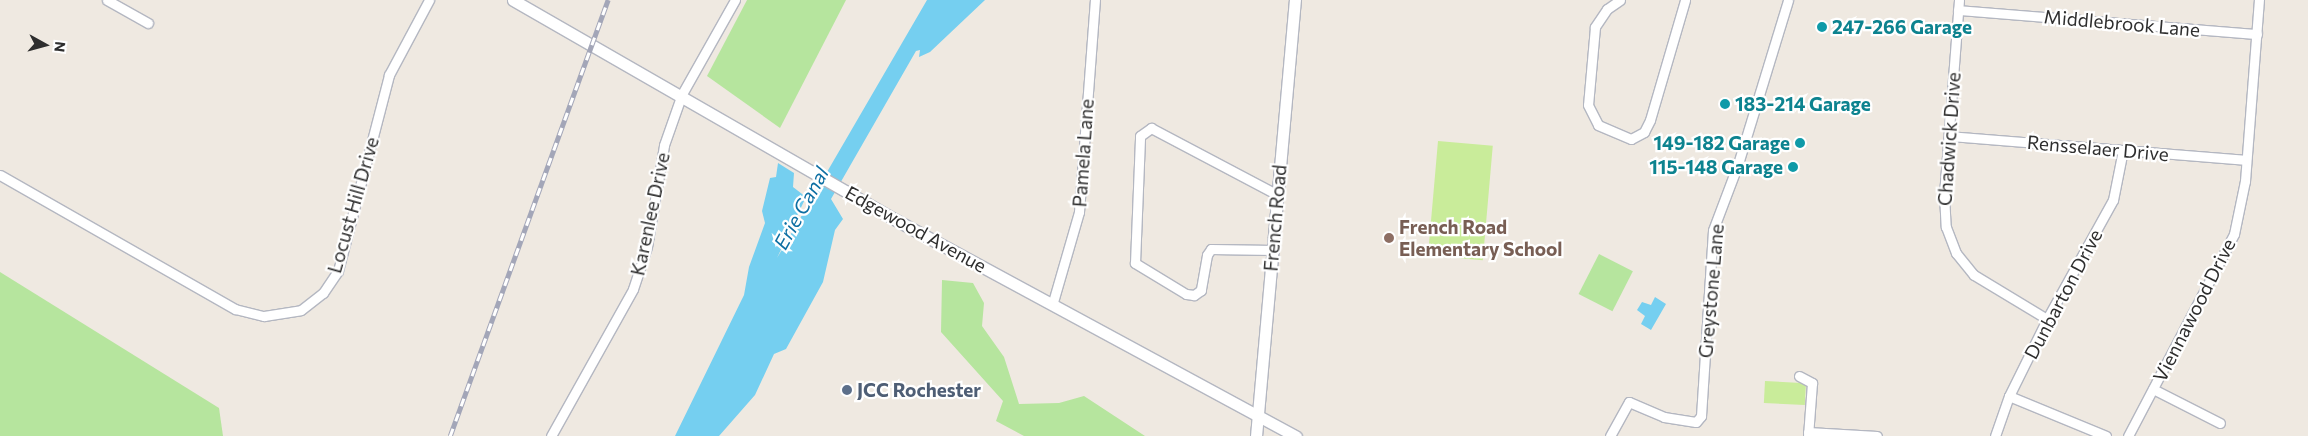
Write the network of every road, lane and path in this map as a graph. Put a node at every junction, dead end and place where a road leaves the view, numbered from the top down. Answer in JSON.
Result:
{"nodes":[{"id":1,"x":107,"y":0,"type":"edge"},
{"id":2,"x":429,"y":0,"type":"edge"},
{"id":3,"x":513,"y":0,"type":"edge"},
{"id":4,"x":735,"y":0,"type":"edge"},
{"id":5,"x":1095,"y":0,"type":"edge"},
{"id":6,"x":1296,"y":0,"type":"edge"},
{"id":7,"x":1620,"y":0,"type":"edge"},
{"id":8,"x":1685,"y":0,"type":"edge"},
{"id":9,"x":1788,"y":0,"type":"edge"},
{"id":10,"x":1959,"y":0,"type":"edge"},
{"id":11,"x":2258,"y":0,"type":"edge"},
{"id":12,"x":1958,"y":10,"type":"junction"},
{"id":13,"x":148,"y":23,"type":"dead end"},
{"id":14,"x":2257,"y":34,"type":"junction"},
{"id":15,"x":682,"y":94,"type":"junction"},
{"id":16,"x":1949,"y":136,"type":"junction"},
{"id":17,"x":2122,"y":150,"type":"junction"},
{"id":18,"x":2246,"y":160,"type":"junction"},
{"id":19,"x":0,"y":175,"type":"edge"},
{"id":20,"x":1278,"y":195,"type":"junction"},
{"id":21,"x":1273,"y":250,"type":"junction"},
{"id":22,"x":1053,"y":302,"type":"junction"},
{"id":23,"x":2047,"y":319,"type":"junction"},
{"id":24,"x":1799,"y":376,"type":"dead end"},
{"id":25,"x":2153,"y":389,"type":"junction"},
{"id":26,"x":2009,"y":396,"type":"junction"},
{"id":27,"x":1258,"y":415,"type":"junction"},
{"id":28,"x":2220,"y":423,"type":"dead end"},
{"id":29,"x":1808,"y":434,"type":"edge"},
{"id":30,"x":551,"y":436,"type":"edge"},
{"id":31,"x":1256,"y":436,"type":"edge"},
{"id":32,"x":1296,"y":436,"type":"edge"},
{"id":33,"x":1610,"y":436,"type":"edge"},
{"id":34,"x":1877,"y":436,"type":"edge"},
{"id":35,"x":1996,"y":436,"type":"edge"},
{"id":36,"x":2106,"y":436,"type":"edge"},
{"id":37,"x":2128,"y":436,"type":"edge"}],
"edges":[{"from":1,"to":13,"type":"street"},
{"from":2,"to":19,"type":"street","name":"Locust Hill Drive"},
{"from":3,"to":15,"type":"street","name":"Edgewood Avenue"},
{"from":4,"to":15,"type":"street","name":"Karenlee Drive"},
{"from":5,"to":22,"type":"street","name":"Pamela Lane"},
{"from":6,"to":20,"type":"street","name":"French Road"},
{"from":7,"to":8,"type":"street"},
{"from":9,"to":33,"type":"street","name":"Greystone Lane"},
{"from":10,"to":12,"type":"street","name":"Chadwick Drive"},
{"from":11,"to":14,"type":"street","name":"Viennawood Drive"},
{"from":12,"to":14,"type":"street","name":"Middlebrook Lane"},
{"from":12,"to":16,"type":"street","name":"Chadwick Drive"},
{"from":14,"to":18,"type":"street","name":"Viennawood Drive"},
{"from":15,"to":22,"type":"street","name":"Edgewood Avenue"},
{"from":15,"to":30,"type":"street","name":"Karenlee Drive"},
{"from":16,"to":17,"type":"street","name":"Rensselaer Drive"},
{"from":16,"to":23,"type":"street","name":"Chadwick Drive"},
{"from":17,"to":18,"type":"street","name":"Rensselaer Drive"},
{"from":17,"to":23,"type":"street","name":"Dunbarton Drive"},
{"from":18,"to":25,"type":"street","name":"Viennawood Drive"},
{"from":20,"to":21,"type":"street","name":"French Road"},
{"from":20,"to":21,"type":"street"},
{"from":21,"to":27,"type":"street","name":"French Road"},
{"from":22,"to":27,"type":"street","name":"Edgewood Avenue"},
{"from":23,"to":26,"type":"street","name":"Dunbarton Drive"},
{"from":24,"to":29,"type":"street"},
{"from":25,"to":28,"type":"street"},
{"from":25,"to":37,"type":"street","name":"Viennawood Drive"},
{"from":26,"to":35,"type":"street","name":"Dunbarton Drive"},
{"from":26,"to":36,"type":"street"},
{"from":27,"to":31,"type":"street","name":"French Road"},
{"from":27,"to":32,"type":"street","name":"Edgewood Avenue"},
{"from":29,"to":34,"type":"street"}]}
